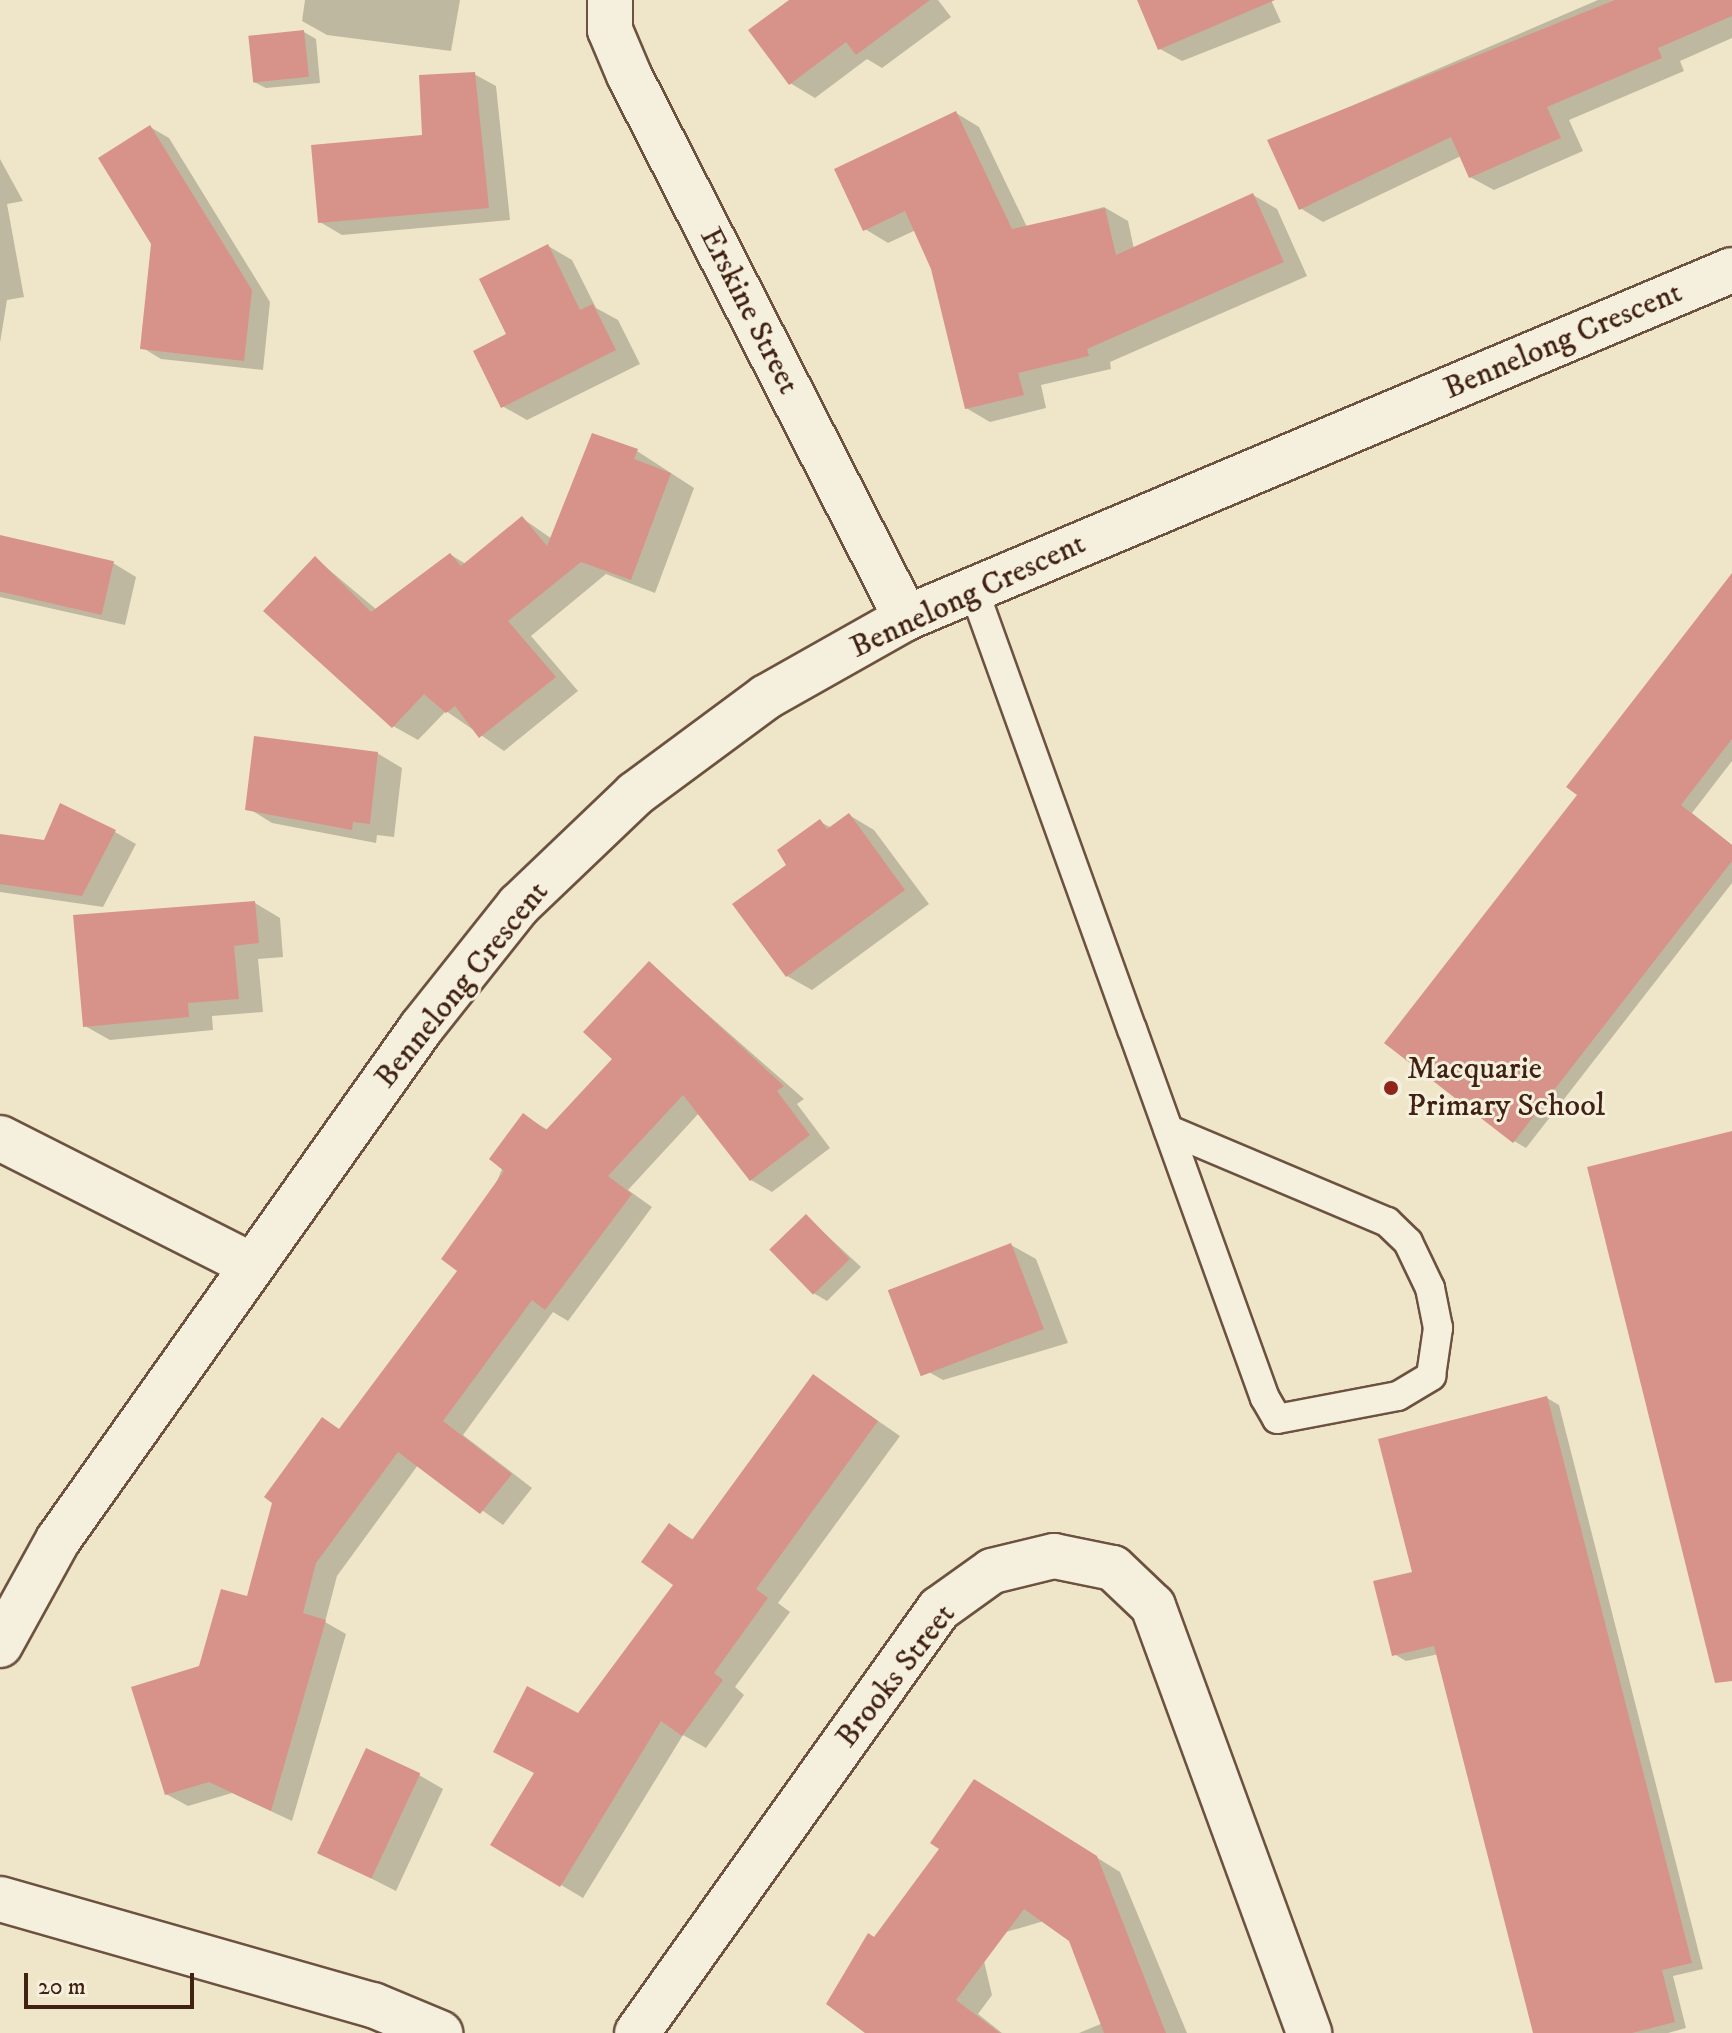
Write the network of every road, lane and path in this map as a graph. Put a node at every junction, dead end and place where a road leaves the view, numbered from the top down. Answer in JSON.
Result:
{"nodes":[{"id":1,"x":610,"y":0,"type":"edge"},
{"id":2,"x":1732,"y":270,"type":"edge"},
{"id":3,"x":973,"y":588,"type":"junction"},
{"id":4,"x":906,"y":618,"type":"junction"},
{"id":5,"x":1169,"y":1130,"type":"junction"},
{"id":6,"x":0,"y":1138,"type":"edge"},
{"id":7,"x":251,"y":1265,"type":"junction"},
{"id":8,"x":0,"y":1645,"type":"edge"},
{"id":9,"x":0,"y":1899,"type":"edge"},
{"id":10,"x":440,"y":2033,"type":"edge"},
{"id":11,"x":637,"y":2033,"type":"edge"},
{"id":12,"x":1309,"y":2033,"type":"edge"}],
"edges":[{"from":1,"to":4,"type":"street","name":"Erskine Street"},
{"from":2,"to":3,"type":"street","name":"Bennelong Crescent"},
{"from":3,"to":4,"type":"street","name":"Bennelong Crescent"},
{"from":3,"to":5,"type":"lane"},
{"from":4,"to":7,"type":"street","name":"Bennelong Crescent"},
{"from":5,"to":5,"type":"lane"},
{"from":6,"to":7,"type":"street"},
{"from":7,"to":8,"type":"street","name":"Bennelong Crescent"},
{"from":9,"to":10,"type":"street"},
{"from":11,"to":12,"type":"street","name":"Brooks Street"}]}
